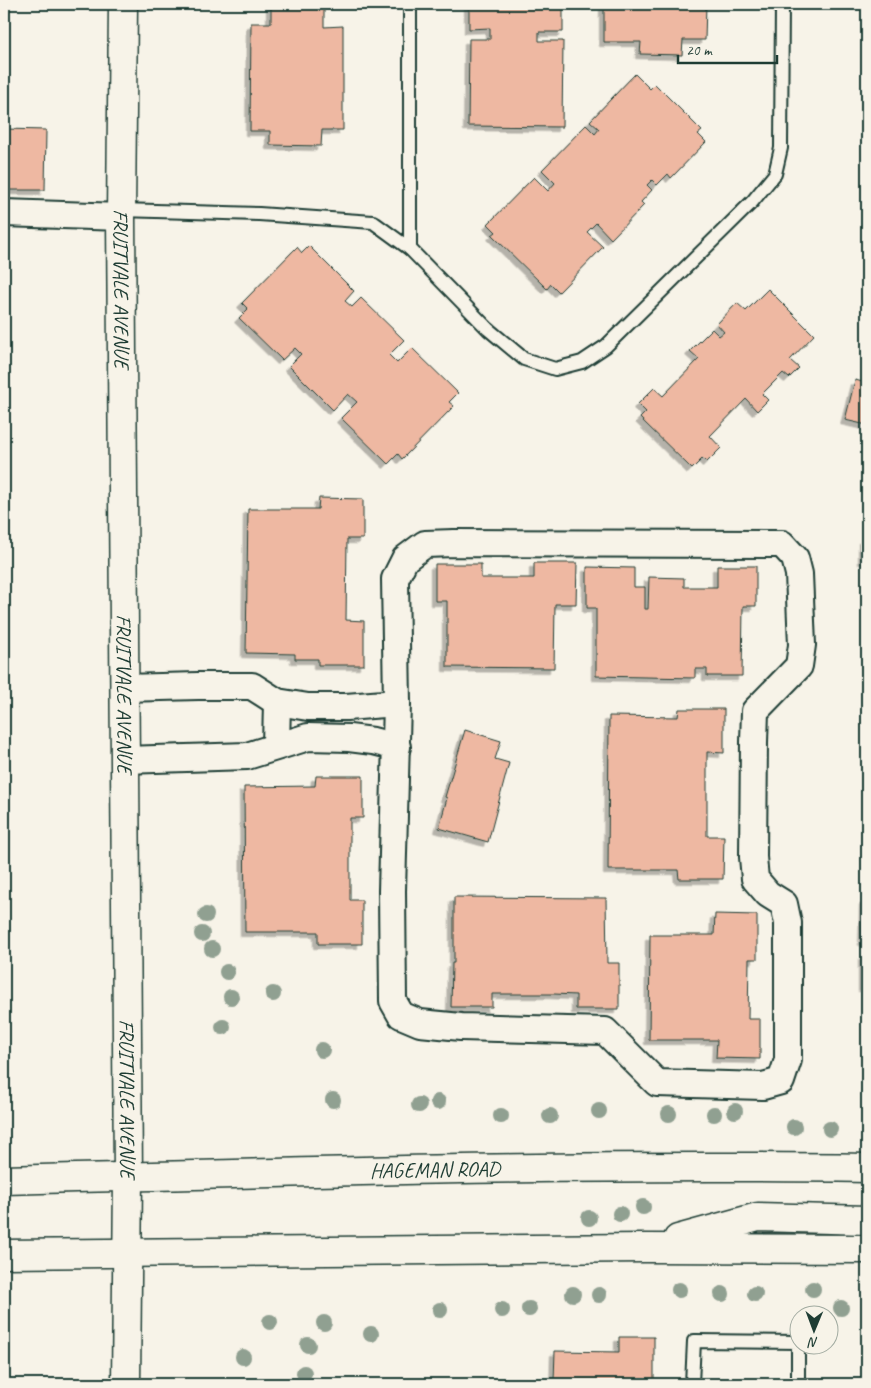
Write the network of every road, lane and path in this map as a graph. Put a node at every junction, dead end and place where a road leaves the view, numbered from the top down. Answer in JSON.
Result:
{"nodes":[{"id":1,"x":123,"y":4,"type":"edge"},
{"id":2,"x":410,"y":4,"type":"edge"},
{"id":3,"x":782,"y":4,"type":"edge"},
{"id":4,"x":4,"y":212,"type":"edge"},
{"id":5,"x":121,"y":213,"type":"junction"},
{"id":6,"x":410,"y":249,"type":"junction"},
{"id":7,"x":124,"y":688,"type":"junction"},
{"id":8,"x":277,"y":702,"type":"junction"},
{"id":9,"x":397,"y":704,"type":"junction"},
{"id":10,"x":276,"y":746,"type":"junction"},
{"id":11,"x":397,"y":746,"type":"junction"},
{"id":12,"x":125,"y":760,"type":"junction"},
{"id":13,"x":867,"y":1168,"type":"edge"},
{"id":14,"x":128,"y":1177,"type":"junction"},
{"id":15,"x":4,"y":1180,"type":"edge"},
{"id":16,"x":867,"y":1220,"type":"edge"},
{"id":17,"x":645,"y":1248,"type":"junction"},
{"id":18,"x":867,"y":1249,"type":"edge"},
{"id":19,"x":128,"y":1253,"type":"junction"},
{"id":20,"x":4,"y":1254,"type":"edge"},
{"id":21,"x":126,"y":1384,"type":"edge"},
{"id":22,"x":692,"y":1384,"type":"edge"},
{"id":23,"x":798,"y":1384,"type":"edge"}],
"edges":[{"from":1,"to":5,"type":"main road","name":"FRUITVALE AVENUE"},
{"from":2,"to":6,"type":"lane"},
{"from":3,"to":6,"type":"lane"},
{"from":4,"to":5,"type":"street"},
{"from":5,"to":6,"type":"lane"},
{"from":5,"to":7,"type":"main road","name":"FRUITVALE AVENUE"},
{"from":7,"to":8,"type":"street"},
{"from":7,"to":12,"type":"main road","name":"FRUITVALE AVENUE"},
{"from":8,"to":9,"type":"street"},
{"from":8,"to":10,"type":"street"},
{"from":9,"to":11,"type":"street"},
{"from":9,"to":11,"type":"street"},
{"from":10,"to":11,"type":"street"},
{"from":10,"to":12,"type":"street"},
{"from":12,"to":14,"type":"main road","name":"FRUITVALE AVENUE"},
{"from":13,"to":14,"type":"main road","name":"HAGEMAN ROAD"},
{"from":14,"to":15,"type":"main road","name":"HAGEMAN ROAD"},
{"from":14,"to":19,"type":"main road","name":"FRUITVALE AVENUE"},
{"from":16,"to":17,"type":"main road"},
{"from":17,"to":18,"type":"main road"},
{"from":17,"to":19,"type":"main road"},
{"from":19,"to":20,"type":"main road"},
{"from":19,"to":21,"type":"main road","name":"FRUITVALE AVENUE"},
{"from":22,"to":23,"type":"lane"}]}
